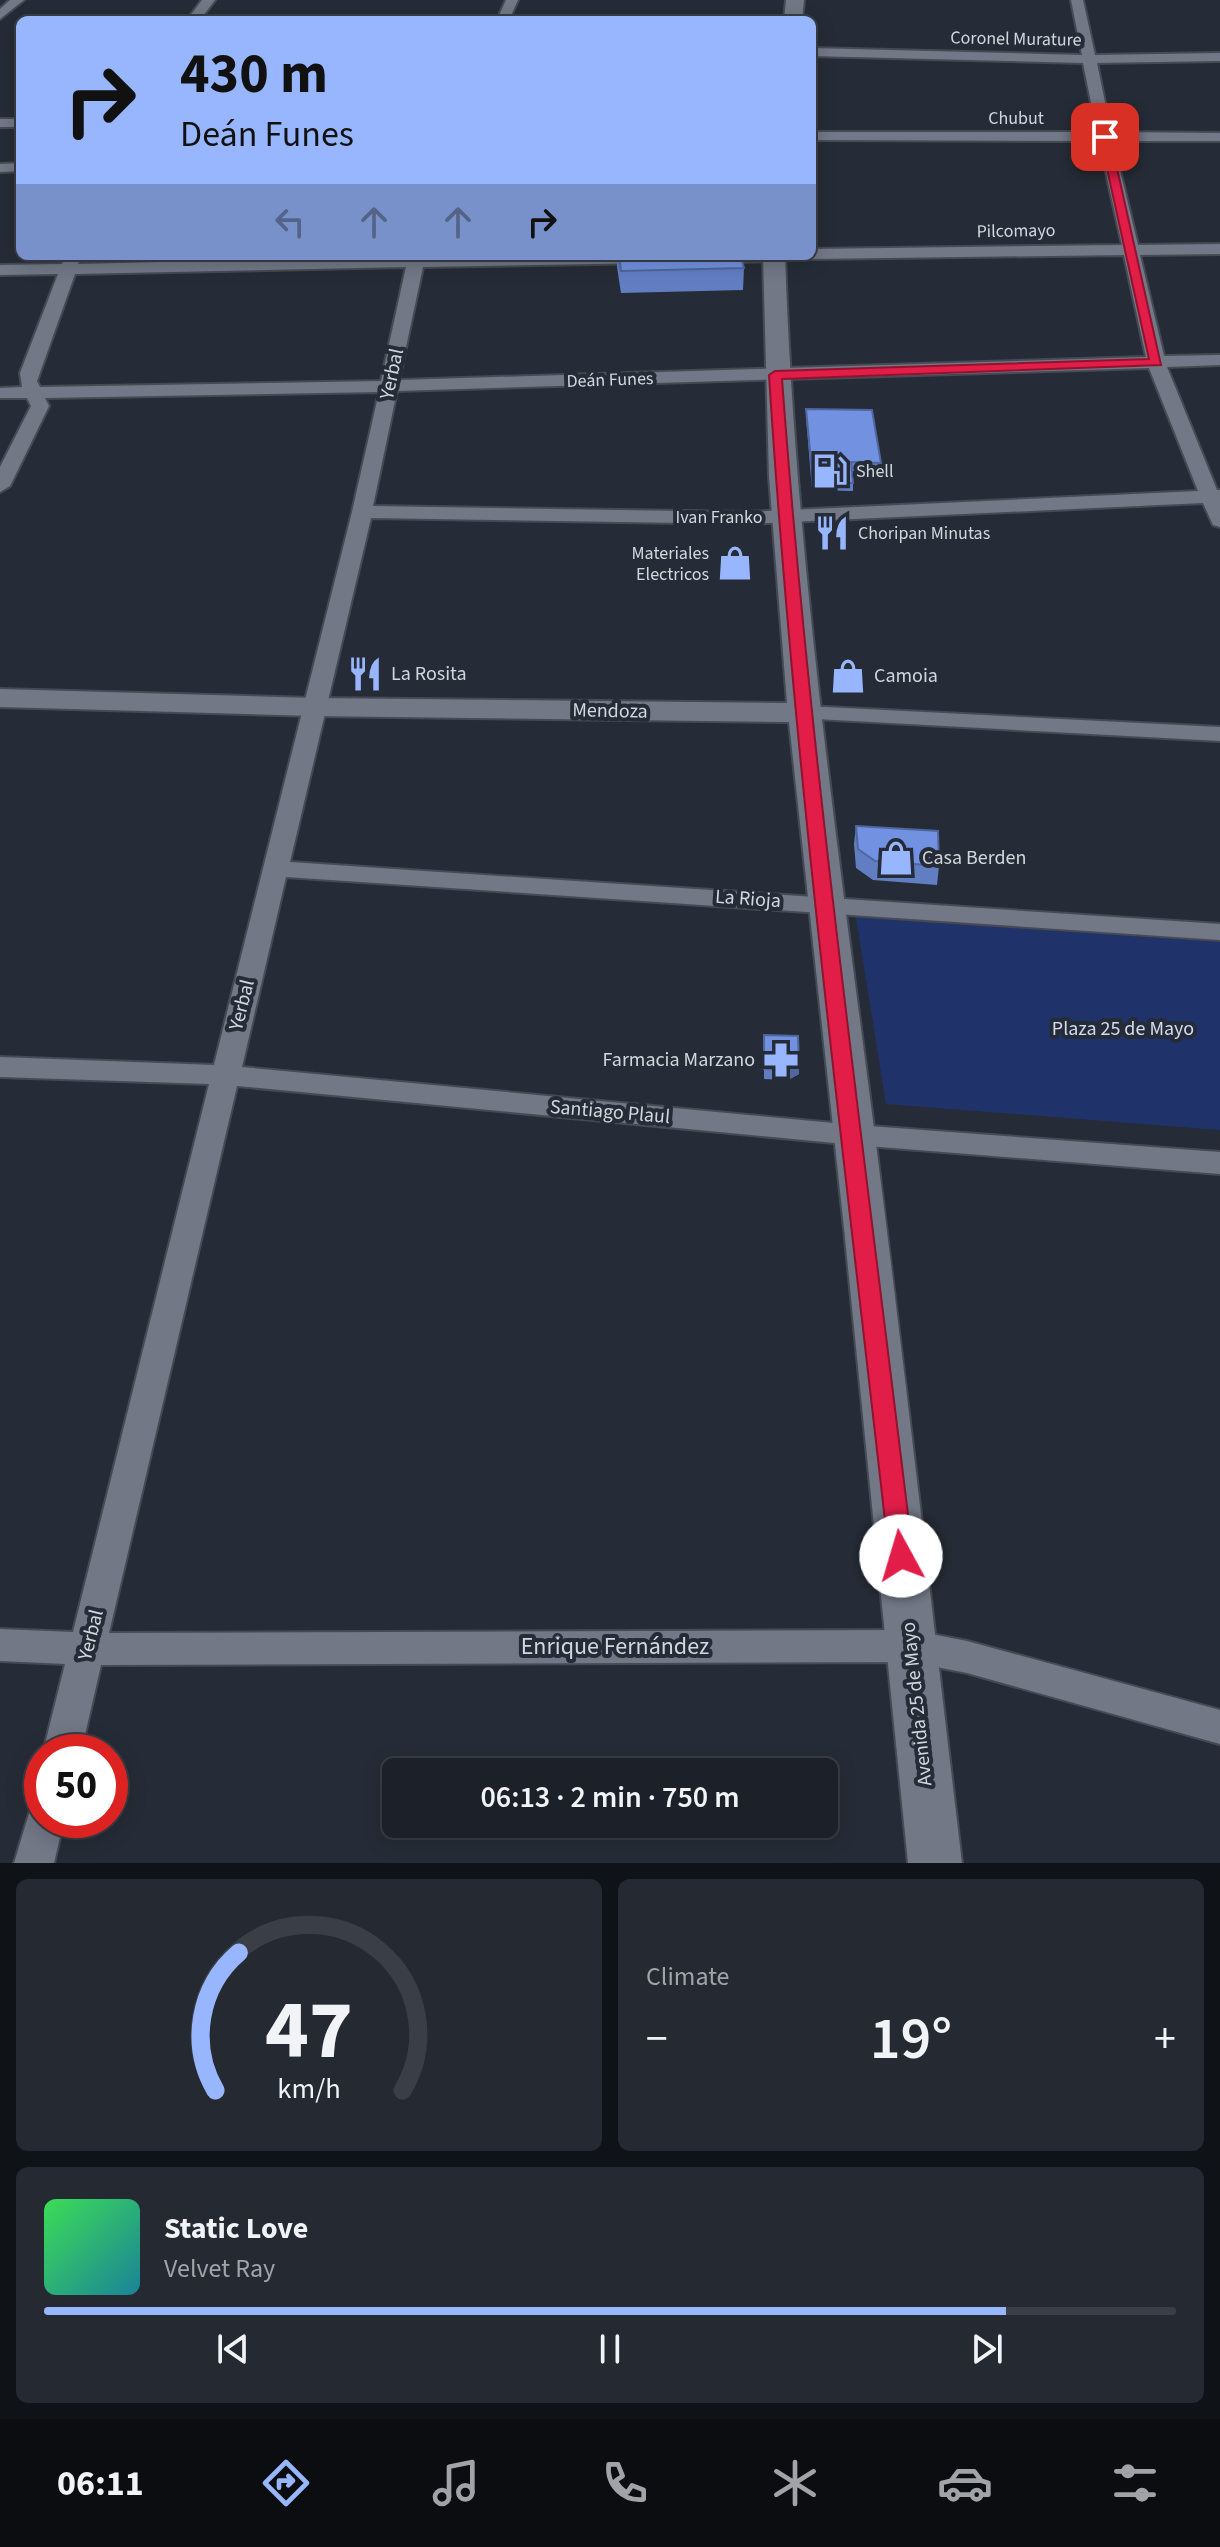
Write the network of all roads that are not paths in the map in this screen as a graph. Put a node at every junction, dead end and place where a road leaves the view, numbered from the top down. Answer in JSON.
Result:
{"nodes":[{"id":1,"x":18,"y":0,"type":"edge"},
{"id":2,"x":209,"y":0,"type":"edge"},
{"id":3,"x":1077,"y":0,"type":"edge"},
{"id":4,"x":0,"y":15,"type":"edge"},
{"id":5,"x":196,"y":16,"type":"edge"},
{"id":6,"x":816,"y":52,"type":"edge"},
{"id":7,"x":1220,"y":57,"type":"edge"},
{"id":8,"x":1090,"y":59,"type":"junction"},
{"id":9,"x":816,"y":136,"type":"edge"},
{"id":10,"x":1105,"y":137,"type":"junction"},
{"id":11,"x":1220,"y":137,"type":"edge"},
{"id":12,"x":1220,"y":249,"type":"edge"},
{"id":13,"x":1130,"y":250,"type":"junction"},
{"id":14,"x":816,"y":254,"type":"edge"},
{"id":15,"x":330,"y":260,"type":"edge"},
{"id":16,"x":417,"y":260,"type":"edge"},
{"id":17,"x":771,"y":260,"type":"edge"},
{"id":18,"x":70,"y":263,"type":"edge"},
{"id":19,"x":0,"y":270,"type":"edge"},
{"id":20,"x":1220,"y":360,"type":"edge"},
{"id":21,"x":1156,"y":362,"type":"junction"},
{"id":22,"x":775,"y":375,"type":"junction"},
{"id":23,"x":389,"y":386,"type":"junction"},
{"id":24,"x":34,"y":392,"type":"junction"},
{"id":25,"x":0,"y":393,"type":"edge"},
{"id":26,"x":0,"y":486,"type":"edge"},
{"id":27,"x":1216,"y":497,"type":"edge"},
{"id":28,"x":362,"y":512,"type":"junction"},
{"id":29,"x":785,"y":517,"type":"junction"},
{"id":30,"x":1220,"y":521,"type":"edge"},
{"id":31,"x":0,"y":698,"type":"edge"},
{"id":32,"x":313,"y":707,"type":"junction"},
{"id":33,"x":806,"y":713,"type":"junction"},
{"id":34,"x":1220,"y":734,"type":"edge"},
{"id":35,"x":276,"y":869,"type":"junction"},
{"id":36,"x":825,"y":904,"type":"junction"},
{"id":37,"x":1220,"y":932,"type":"edge"},
{"id":38,"x":0,"y":1067,"type":"edge"},
{"id":39,"x":224,"y":1075,"type":"junction"},
{"id":40,"x":855,"y":1135,"type":"junction"},
{"id":41,"x":1220,"y":1163,"type":"edge"},
{"id":42,"x":0,"y":1645,"type":"edge"},
{"id":43,"x":911,"y":1646,"type":"junction"},
{"id":44,"x":88,"y":1649,"type":"junction"},
{"id":45,"x":1220,"y":1727,"type":"edge"},
{"id":46,"x":67,"y":1734,"type":"edge"},
{"id":47,"x":40,"y":1838,"type":"edge"},
{"id":48,"x":34,"y":1863,"type":"edge"},
{"id":49,"x":935,"y":1863,"type":"edge"}],
"edges":[{"from":1,"to":4,"type":"street"},
{"from":2,"to":5,"type":"street"},
{"from":3,"to":8,"type":"street"},
{"from":6,"to":8,"type":"street","name":"Coronel Murature"},
{"from":7,"to":8,"type":"street","name":"Coronel Murature"},
{"from":8,"to":10,"type":"street"},
{"from":9,"to":10,"type":"street","name":"Chubut"},
{"from":10,"to":11,"type":"street","name":"Chubut"},
{"from":10,"to":13,"type":"street"},
{"from":12,"to":13,"type":"street","name":"Pilcomayo"},
{"from":13,"to":14,"type":"street","name":"Pilcomayo"},
{"from":13,"to":21,"type":"street"},
{"from":15,"to":18,"type":"street"},
{"from":16,"to":23,"type":"street","name":"Yerbal"},
{"from":17,"to":22,"type":"main road","name":"Avenida 25 de Mayo"},
{"from":18,"to":19,"type":"street"},
{"from":18,"to":24,"type":"street"},
{"from":20,"to":21,"type":"street","name":"Deán Funes"},
{"from":21,"to":22,"type":"street","name":"Deán Funes"},
{"from":21,"to":27,"type":"street"},
{"from":22,"to":23,"type":"street","name":"Deán Funes"},
{"from":22,"to":29,"type":"main road","name":"Avenida 25 de Mayo"},
{"from":23,"to":24,"type":"street","name":"Deán Funes"},
{"from":23,"to":28,"type":"street","name":"Yerbal"},
{"from":24,"to":25,"type":"street","name":"Deán Funes"},
{"from":24,"to":26,"type":"street"},
{"from":27,"to":29,"type":"street","name":"Ivan Franko"},
{"from":27,"to":30,"type":"street"},
{"from":28,"to":29,"type":"street","name":"Ivan Franko"},
{"from":28,"to":32,"type":"street","name":"Yerbal"},
{"from":29,"to":33,"type":"main road","name":"Avenida 25 de Mayo"},
{"from":31,"to":32,"type":"main road","name":"Mendoza"},
{"from":32,"to":33,"type":"main road","name":"Mendoza"},
{"from":32,"to":35,"type":"street","name":"Yerbal"},
{"from":33,"to":34,"type":"street","name":"Mendoza"},
{"from":33,"to":36,"type":"main road","name":"Avenida 25 de Mayo"},
{"from":35,"to":36,"type":"street","name":"La Rioja"},
{"from":35,"to":39,"type":"street","name":"Yerbal"},
{"from":36,"to":37,"type":"street","name":"La Rioja"},
{"from":36,"to":40,"type":"main road","name":"Avenida 25 de Mayo"},
{"from":38,"to":39,"type":"street","name":"Santiago Plaul"},
{"from":39,"to":40,"type":"street","name":"Santiago Plaul"},
{"from":39,"to":44,"type":"street","name":"Yerbal"},
{"from":40,"to":41,"type":"street","name":"Santiago Plaul"},
{"from":40,"to":43,"type":"main road","name":"Avenida 25 de Mayo"},
{"from":42,"to":44,"type":"street","name":"Enrique Fernández"},
{"from":43,"to":44,"type":"street","name":"Enrique Fernández"},
{"from":43,"to":45,"type":"street","name":"Enrique Fernández"},
{"from":43,"to":49,"type":"main road","name":"Avenida 25 de Mayo"},
{"from":44,"to":46,"type":"street","name":"Yerbal"},
{"from":47,"to":48,"type":"street"}]}
